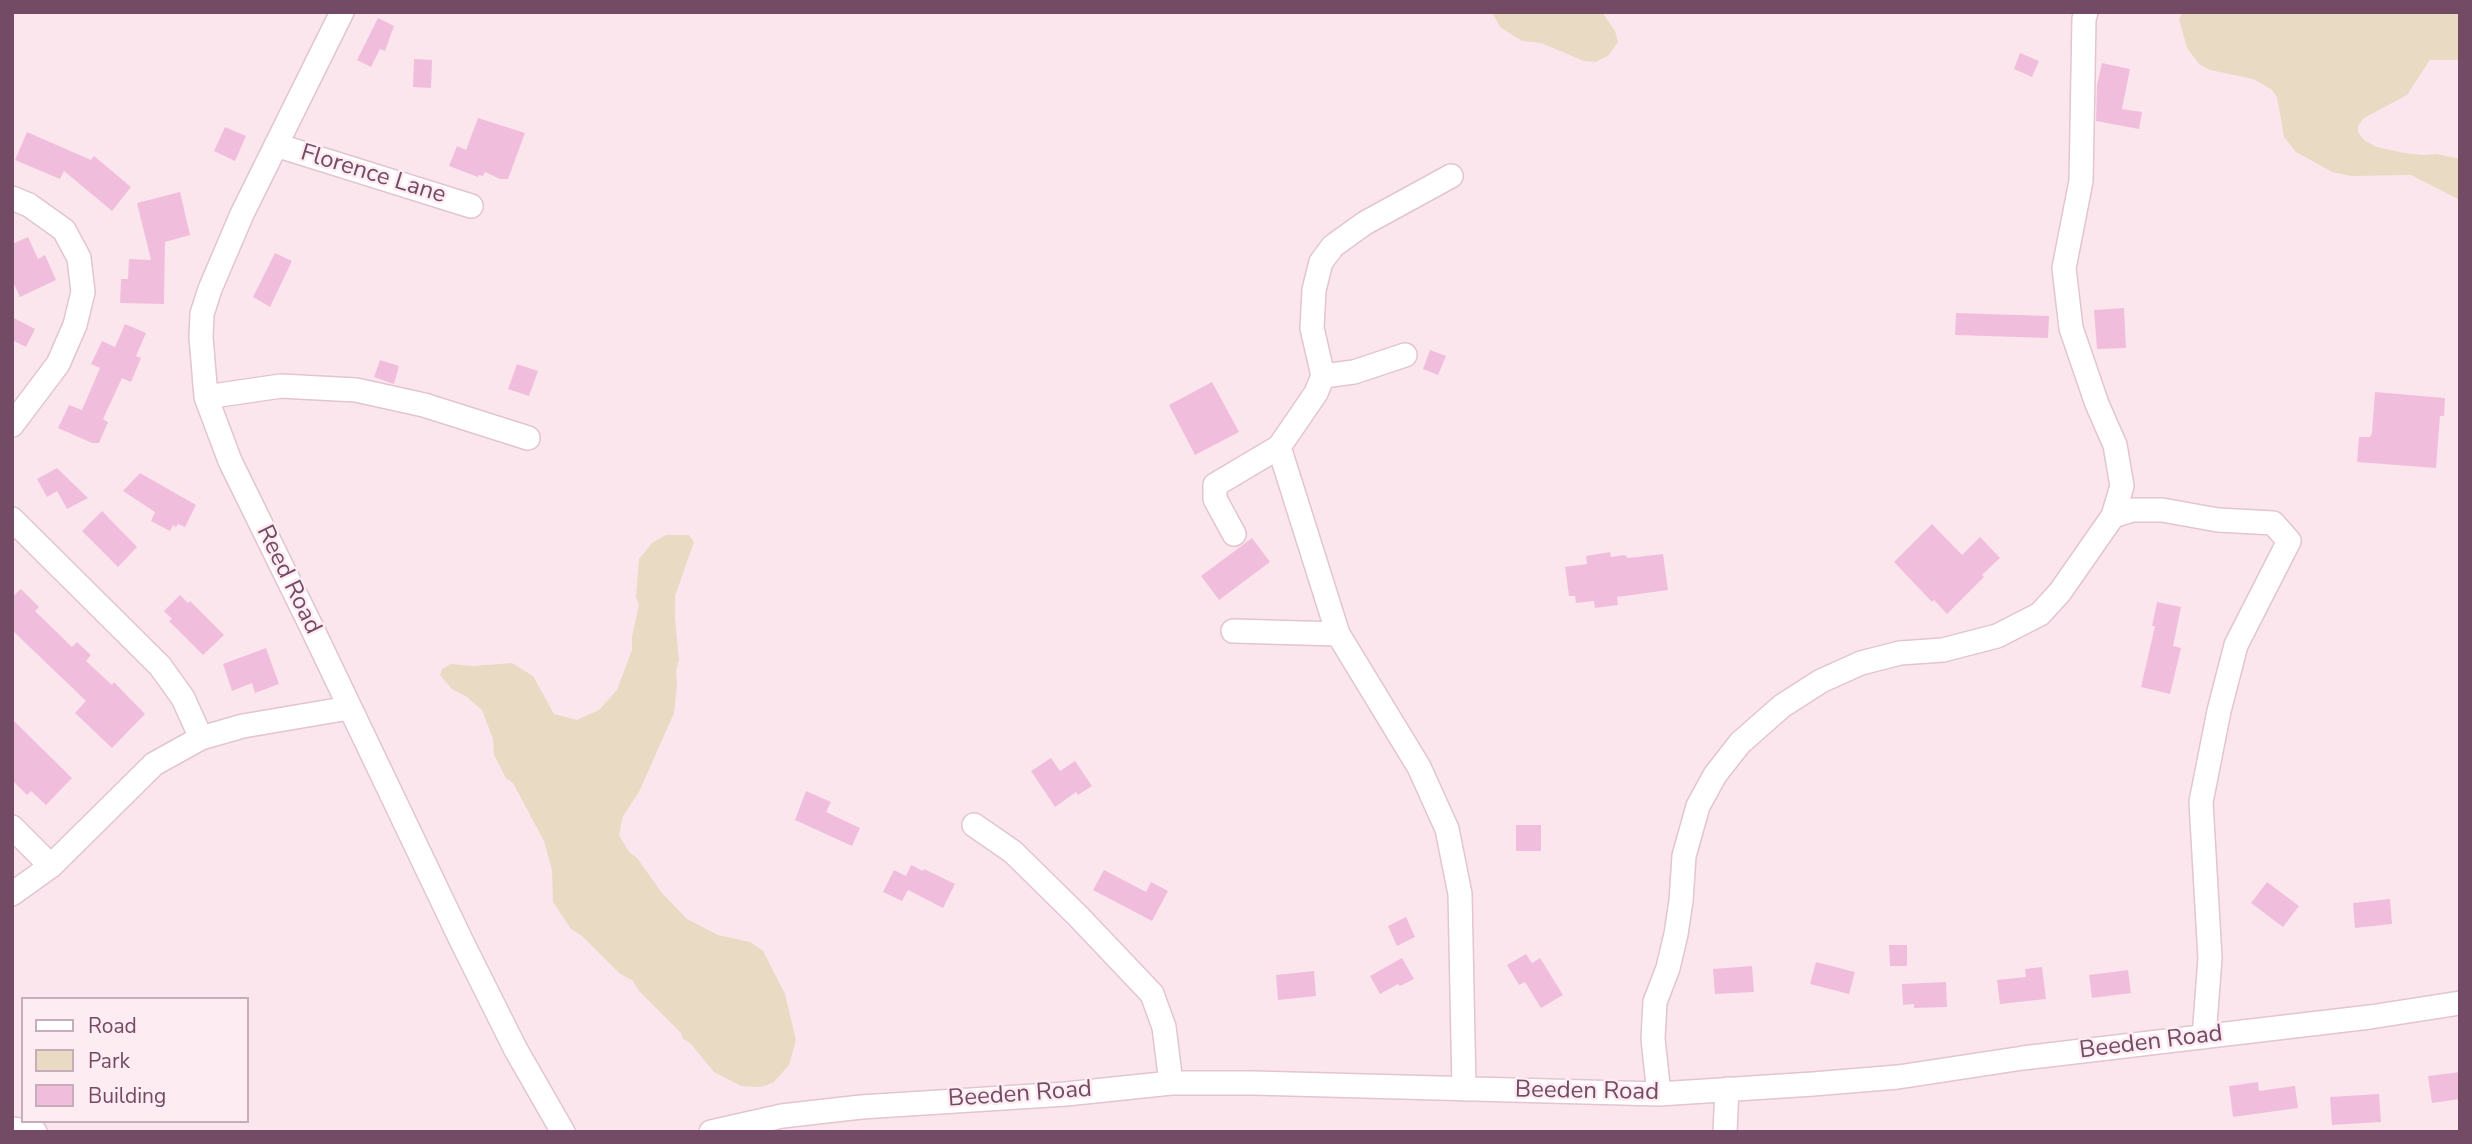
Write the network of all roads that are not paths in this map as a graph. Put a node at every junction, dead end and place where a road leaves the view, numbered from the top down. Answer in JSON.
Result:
{"nodes":[{"id":1,"x":342,"y":12,"type":"edge"},
{"id":2,"x":2086,"y":12,"type":"edge"},
{"id":3,"x":276,"y":145,"type":"junction"},
{"id":4,"x":1451,"y":176,"type":"dead end"},
{"id":5,"x":12,"y":198,"type":"edge"},
{"id":6,"x":471,"y":206,"type":"dead end"},
{"id":7,"x":1405,"y":355,"type":"dead end"},
{"id":8,"x":1323,"y":376,"type":"junction"},
{"id":9,"x":206,"y":397,"type":"junction"},
{"id":10,"x":12,"y":425,"type":"edge"},
{"id":11,"x":528,"y":438,"type":"dead end"},
{"id":12,"x":1279,"y":447,"type":"junction"},
{"id":13,"x":2113,"y":516,"type":"junction"},
{"id":14,"x":12,"y":519,"type":"edge"},
{"id":15,"x":1234,"y":534,"type":"dead end"},
{"id":16,"x":1233,"y":631,"type":"dead end"},
{"id":17,"x":1338,"y":634,"type":"junction"},
{"id":18,"x":349,"y":708,"type":"junction"},
{"id":19,"x":201,"y":738,"type":"junction"},
{"id":20,"x":974,"y":825,"type":"dead end"},
{"id":21,"x":12,"y":828,"type":"edge"},
{"id":22,"x":51,"y":866,"type":"junction"},
{"id":23,"x":12,"y":894,"type":"edge"},
{"id":24,"x":2460,"y":1003,"type":"edge"},
{"id":25,"x":2204,"y":1037,"type":"junction"},
{"id":26,"x":1171,"y":1083,"type":"junction"},
{"id":27,"x":1464,"y":1088,"type":"junction"},
{"id":28,"x":1727,"y":1089,"type":"junction"},
{"id":29,"x":1659,"y":1094,"type":"junction"},
{"id":30,"x":12,"y":1129,"type":"edge"},
{"id":31,"x":35,"y":1132,"type":"edge"},
{"id":32,"x":563,"y":1132,"type":"edge"},
{"id":33,"x":711,"y":1132,"type":"edge"},
{"id":34,"x":1725,"y":1132,"type":"edge"}],
"edges":[{"from":1,"to":3,"type":"street","name":"Reed Road"},
{"from":2,"to":13,"type":"street"},
{"from":3,"to":6,"type":"street","name":"Florence Lane"},
{"from":3,"to":9,"type":"street","name":"Reed Road"},
{"from":4,"to":8,"type":"street"},
{"from":5,"to":10,"type":"street"},
{"from":7,"to":8,"type":"street"},
{"from":8,"to":12,"type":"street"},
{"from":9,"to":11,"type":"street"},
{"from":9,"to":18,"type":"street","name":"Reed Road"},
{"from":12,"to":15,"type":"street"},
{"from":12,"to":17,"type":"street"},
{"from":13,"to":25,"type":"street"},
{"from":13,"to":29,"type":"street"},
{"from":14,"to":19,"type":"street"},
{"from":16,"to":17,"type":"street"},
{"from":17,"to":27,"type":"street"},
{"from":18,"to":19,"type":"street"},
{"from":18,"to":32,"type":"street","name":"Reed Road"},
{"from":19,"to":22,"type":"street"},
{"from":20,"to":26,"type":"street"},
{"from":21,"to":22,"type":"street"},
{"from":22,"to":23,"type":"street"},
{"from":24,"to":25,"type":"street","name":"Beeden Road"},
{"from":25,"to":28,"type":"street","name":"Beeden Road"},
{"from":26,"to":27,"type":"street","name":"Beeden Road"},
{"from":26,"to":33,"type":"street","name":"Beeden Road"},
{"from":27,"to":29,"type":"street","name":"Beeden Road"},
{"from":28,"to":29,"type":"street","name":"Beeden Road"},
{"from":28,"to":34,"type":"street"},
{"from":30,"to":31,"type":"street"}]}
